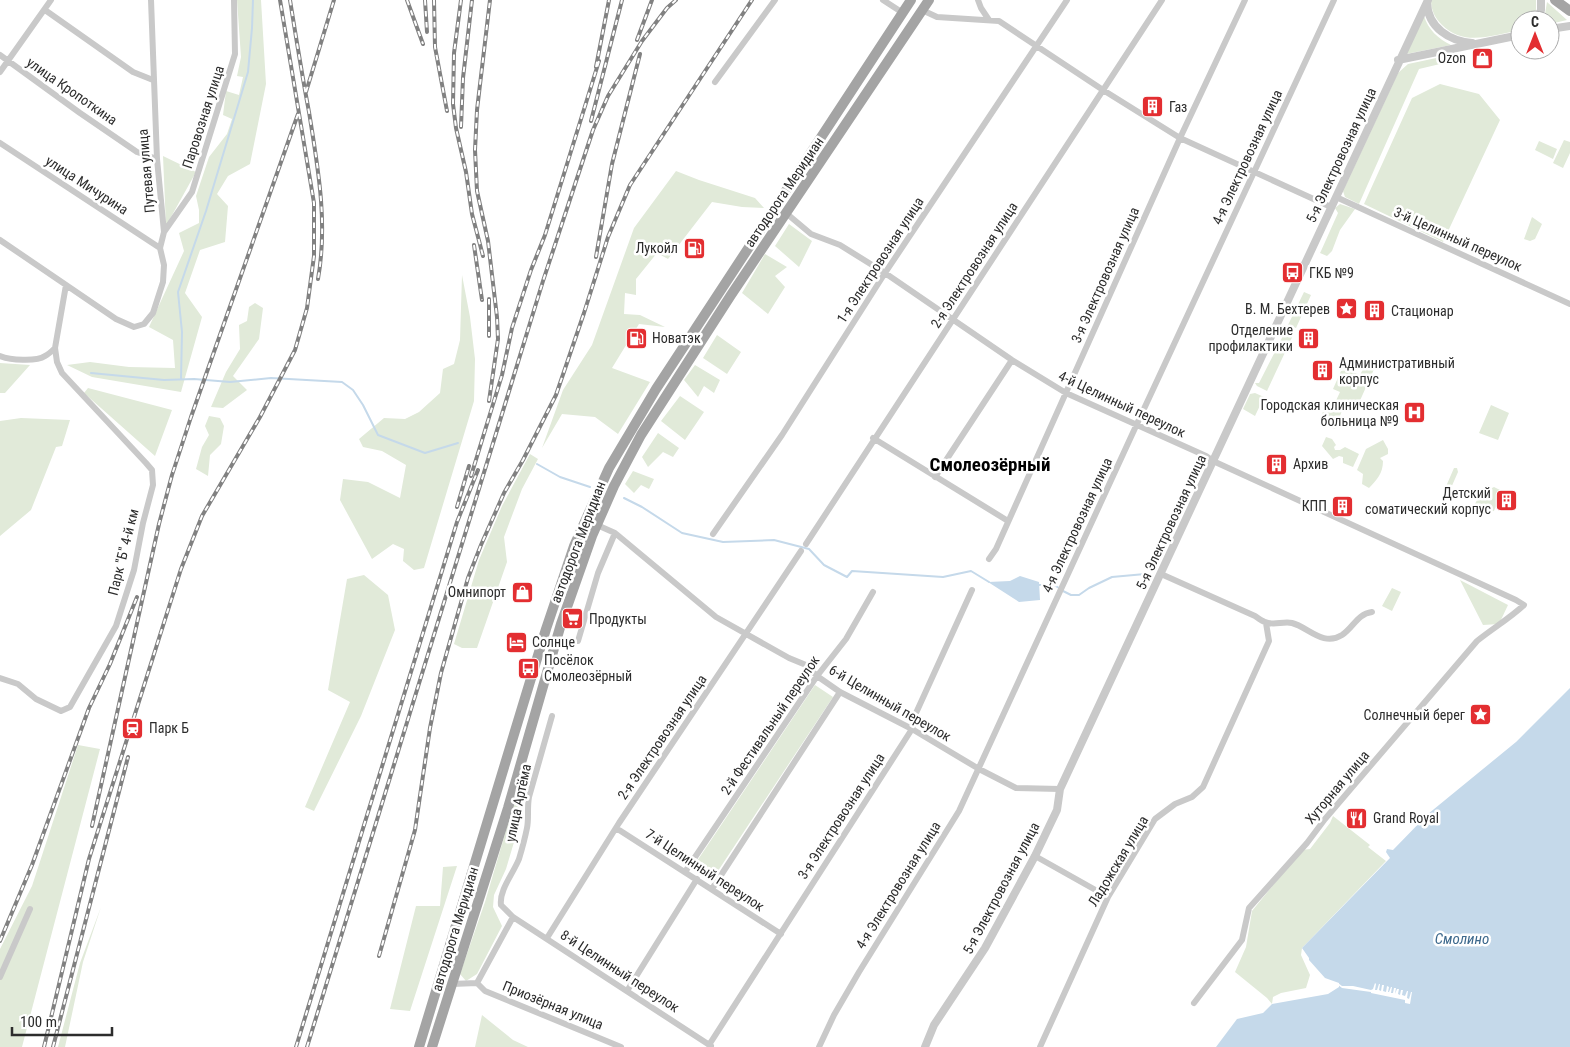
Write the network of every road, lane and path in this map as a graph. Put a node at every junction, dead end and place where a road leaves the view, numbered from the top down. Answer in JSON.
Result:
{"nodes":[{"id":1,"x":51,"y":0,"type":"edge"},
{"id":2,"x":151,"y":0,"type":"edge"},
{"id":3,"x":234,"y":0,"type":"edge"},
{"id":4,"x":774,"y":0,"type":"edge"},
{"id":5,"x":883,"y":0,"type":"edge"},
{"id":6,"x":911,"y":0,"type":"edge"},
{"id":7,"x":929,"y":0,"type":"edge"},
{"id":8,"x":978,"y":0,"type":"edge"},
{"id":9,"x":1067,"y":0,"type":"edge"},
{"id":10,"x":1162,"y":0,"type":"edge"},
{"id":11,"x":1244,"y":0,"type":"edge"},
{"id":12,"x":1334,"y":0,"type":"edge"},
{"id":13,"x":1555,"y":0,"type":"edge"},
{"id":14,"x":1427,"y":1,"type":"edge"},
{"id":15,"x":44,"y":10,"type":"junction"},
{"id":16,"x":922,"y":10,"type":"junction"},
{"id":17,"x":1570,"y":11,"type":"edge"},
{"id":18,"x":903,"y":13,"type":"junction"},
{"id":19,"x":989,"y":20,"type":"junction"},
{"id":20,"x":1510,"y":37,"type":"edge"},
{"id":21,"x":1478,"y":44,"type":"junction"},
{"id":22,"x":1038,"y":46,"type":"junction"},
{"id":23,"x":0,"y":55,"type":"edge"},
{"id":24,"x":1398,"y":60,"type":"junction"},
{"id":25,"x":8,"y":61,"type":"junction"},
{"id":26,"x":0,"y":72,"type":"edge"},
{"id":27,"x":153,"y":80,"type":"junction"},
{"id":28,"x":715,"y":82,"type":"dead end"},
{"id":29,"x":1103,"y":90,"type":"junction"},
{"id":30,"x":1180,"y":138,"type":"junction"},
{"id":31,"x":0,"y":143,"type":"edge"},
{"id":32,"x":157,"y":159,"type":"junction"},
{"id":33,"x":1253,"y":173,"type":"junction"},
{"id":34,"x":1336,"y":197,"type":"junction"},
{"id":35,"x":1331,"y":207,"type":"junction"},
{"id":36,"x":786,"y":212,"type":"junction"},
{"id":37,"x":164,"y":232,"type":"junction"},
{"id":38,"x":0,"y":240,"type":"edge"},
{"id":39,"x":160,"y":248,"type":"junction"},
{"id":40,"x":885,"y":273,"type":"junction"},
{"id":41,"x":66,"y":285,"type":"junction"},
{"id":42,"x":1570,"y":304,"type":"edge"},
{"id":43,"x":954,"y":320,"type":"junction"},
{"id":44,"x":55,"y":348,"type":"junction"},
{"id":45,"x":0,"y":356,"type":"edge"},
{"id":46,"x":1012,"y":360,"type":"junction"},
{"id":47,"x":1066,"y":393,"type":"junction"},
{"id":48,"x":1136,"y":426,"type":"junction"},
{"id":49,"x":873,"y":438,"type":"junction"},
{"id":50,"x":1213,"y":461,"type":"junction"},
{"id":51,"x":935,"y":477,"type":"junction"},
{"id":52,"x":585,"y":520,"type":"junction"},
{"id":53,"x":1008,"y":521,"type":"junction"},
{"id":54,"x":597,"y":525,"type":"junction"},
{"id":55,"x":614,"y":533,"type":"junction"},
{"id":56,"x":713,"y":534,"type":"dead end"},
{"id":57,"x":806,"y":544,"type":"dead end"},
{"id":58,"x":801,"y":551,"type":"dead end"},
{"id":59,"x":989,"y":559,"type":"dead end"},
{"id":60,"x":1161,"y":574,"type":"junction"},
{"id":61,"x":972,"y":590,"type":"dead end"},
{"id":62,"x":873,"y":592,"type":"dead end"},
{"id":63,"x":1524,"y":605,"type":"joint"},
{"id":64,"x":1372,"y":612,"type":"dead end"},
{"id":65,"x":1266,"y":623,"type":"junction"},
{"id":66,"x":746,"y":633,"type":"junction"},
{"id":67,"x":578,"y":641,"type":"dead end"},
{"id":68,"x":817,"y":676,"type":"junction"},
{"id":69,"x":0,"y":678,"type":"edge"},
{"id":70,"x":840,"y":692,"type":"junction"},
{"id":71,"x":552,"y":716,"type":"dead end"},
{"id":72,"x":912,"y":730,"type":"junction"},
{"id":73,"x":979,"y":769,"type":"junction"},
{"id":74,"x":1060,"y":789,"type":"junction"},
{"id":75,"x":616,"y":828,"type":"junction"},
{"id":76,"x":1035,"y":856,"type":"junction"},
{"id":77,"x":685,"y":872,"type":"junction"},
{"id":78,"x":697,"y":879,"type":"junction"},
{"id":79,"x":712,"y":889,"type":"junction"},
{"id":80,"x":1108,"y":897,"type":"junction"},
{"id":81,"x":30,"y":909,"type":"dead end"},
{"id":82,"x":513,"y":917,"type":"junction"},
{"id":83,"x":781,"y":934,"type":"junction"},
{"id":84,"x":547,"y":938,"type":"junction"},
{"id":85,"x":0,"y":977,"type":"edge"},
{"id":86,"x":440,"y":980,"type":"junction"},
{"id":87,"x":477,"y":983,"type":"junction"},
{"id":88,"x":452,"y":984,"type":"junction"},
{"id":89,"x":627,"y":991,"type":"junction"},
{"id":90,"x":1194,"y":1003,"type":"dead end"},
{"id":91,"x":711,"y":1046,"type":"edge"},
{"id":92,"x":418,"y":1047,"type":"edge"},
{"id":93,"x":432,"y":1047,"type":"edge"},
{"id":94,"x":622,"y":1047,"type":"edge"},
{"id":95,"x":820,"y":1047,"type":"edge"},
{"id":96,"x":924,"y":1047,"type":"edge"},
{"id":97,"x":1040,"y":1047,"type":"edge"}],
"edges":[{"from":1,"to":15,"type":"street"},
{"from":2,"to":27,"type":"street","name":"Путевая улица"},
{"from":3,"to":37,"type":"street","name":"Паровозная улица"},
{"from":4,"to":28,"type":"street"},
{"from":5,"to":18,"type":"street"},
{"from":6,"to":18,"type":"main road","name":"автодорога Меридиан"},
{"from":7,"to":16,"type":"main road","name":"автодорога Меридиан"},
{"from":8,"to":19,"type":"street"},
{"from":9,"to":22,"type":"street","name":"1-я Электровозная улица"},
{"from":10,"to":29,"type":"street","name":"2-я Электровозная улица"},
{"from":11,"to":30,"type":"street","name":"3-я Электровозная улица"},
{"from":12,"to":33,"type":"street","name":"4-я Электровозная улица"},
{"from":13,"to":17,"type":"main road"},
{"from":14,"to":21,"type":"street"},
{"from":14,"to":24,"type":"street","name":"5-я Электровозная улица"},
{"from":15,"to":25,"type":"street"},
{"from":15,"to":27,"type":"street"},
{"from":16,"to":19,"type":"street"},
{"from":16,"to":36,"type":"main road","name":"автодорога Меридиан"},
{"from":18,"to":52,"type":"main road","name":"автодорога Меридиан"},
{"from":19,"to":22,"type":"street"},
{"from":20,"to":21,"type":"street"},
{"from":21,"to":24,"type":"street"},
{"from":22,"to":29,"type":"street"},
{"from":22,"to":40,"type":"street","name":"1-я Электровозная улица"},
{"from":23,"to":25,"type":"street","name":"улица Кропоткина"},
{"from":24,"to":34,"type":"street","name":"5-я Электровозная улица"},
{"from":25,"to":26,"type":"street"},
{"from":25,"to":32,"type":"street","name":"улица Кропоткина"},
{"from":27,"to":32,"type":"street","name":"Путевая улица"},
{"from":29,"to":30,"type":"street"},
{"from":29,"to":43,"type":"street","name":"2-я Электровозная улица"},
{"from":30,"to":33,"type":"street"},
{"from":30,"to":47,"type":"street","name":"3-я Электровозная улица"},
{"from":31,"to":39,"type":"street","name":"улица Мичурина"},
{"from":32,"to":37,"type":"street","name":"Путевая улица"},
{"from":33,"to":35,"type":"street"},
{"from":33,"to":48,"type":"street","name":"4-я Электровозная улица"},
{"from":34,"to":35,"type":"street","name":"5-я Электровозная улица"},
{"from":34,"to":42,"type":"street","name":"3-й Целинный переулок"},
{"from":35,"to":50,"type":"street","name":"5-я Электровозная улица"},
{"from":36,"to":40,"type":"street","name":"4-й Целинный переулок"},
{"from":36,"to":54,"type":"main road","name":"автодорога Меридиан"},
{"from":37,"to":39,"type":"street","name":"Путевая улица"},
{"from":38,"to":41,"type":"street"},
{"from":39,"to":41,"type":"street","name":"Путевая улица"},
{"from":40,"to":43,"type":"street","name":"4-й Целинный переулок"},
{"from":40,"to":56,"type":"street","name":"1-я Электровозная улица"},
{"from":41,"to":44,"type":"street"},
{"from":43,"to":46,"type":"street","name":"4-й Целинный переулок"},
{"from":43,"to":49,"type":"street","name":"2-я Электровозная улица"},
{"from":44,"to":45,"type":"street"},
{"from":44,"to":69,"type":"street","name":"Парк \"Б\" 4-й км"},
{"from":46,"to":47,"type":"street","name":"4-й Целинный переулок"},
{"from":46,"to":51,"type":"street"},
{"from":47,"to":48,"type":"street","name":"4-й Целинный переулок"},
{"from":47,"to":53,"type":"street","name":"3-я Электровозная улица"},
{"from":48,"to":50,"type":"street","name":"4-й Целинный переулок"},
{"from":48,"to":73,"type":"street","name":"4-я Электровозная улица"},
{"from":49,"to":51,"type":"street"},
{"from":49,"to":57,"type":"street","name":"2-я Электровозная улица"},
{"from":50,"to":60,"type":"street","name":"5-я Электровозная улица"},
{"from":50,"to":63,"type":"street","name":"4-й Целинный переулок"},
{"from":51,"to":53,"type":"street"},
{"from":52,"to":54,"type":"main road"},
{"from":52,"to":86,"type":"main road","name":"автодорога Меридиан"},
{"from":53,"to":59,"type":"street","name":"3-я Электровозная улица"},
{"from":54,"to":55,"type":"street","name":"6-й Целинный переулок"},
{"from":54,"to":88,"type":"main road","name":"автодорога Меридиан"},
{"from":55,"to":66,"type":"street","name":"6-й Целинный переулок"},
{"from":55,"to":67,"type":"street"},
{"from":58,"to":66,"type":"street","name":"2-я Электровозная улица"},
{"from":60,"to":65,"type":"street"},
{"from":60,"to":74,"type":"street","name":"5-я Электровозная улица"},
{"from":61,"to":72,"type":"street","name":"3-я Электровозная улица"},
{"from":62,"to":68,"type":"street","name":"2-й Фестивальный переулок"},
{"from":63,"to":90,"type":"street","name":"Хуторная улица"},
{"from":64,"to":65,"type":"street"},
{"from":65,"to":80,"type":"street","name":"Ладожская улица"},
{"from":66,"to":68,"type":"street","name":"6-й Целинный переулок"},
{"from":66,"to":75,"type":"street","name":"2-я Электровозная улица"},
{"from":68,"to":70,"type":"street","name":"6-й Целинный переулок"},
{"from":68,"to":77,"type":"street","name":"2-й Фестивальный переулок"},
{"from":70,"to":72,"type":"street","name":"6-й Целинный переулок"},
{"from":70,"to":79,"type":"street"},
{"from":71,"to":82,"type":"street","name":"улица Артёма"},
{"from":72,"to":73,"type":"street","name":"6-й Целинный переулок"},
{"from":72,"to":83,"type":"street","name":"3-я Электровозная улица"},
{"from":73,"to":74,"type":"street","name":"6-й Целинный переулок"},
{"from":73,"to":95,"type":"street","name":"4-я Электровозная улица"},
{"from":74,"to":76,"type":"street","name":"5-я Электровозная улица"},
{"from":75,"to":77,"type":"street","name":"7-й Целинный переулок"},
{"from":75,"to":84,"type":"street","name":"2-я Электровозная улица"},
{"from":76,"to":80,"type":"street"},
{"from":76,"to":96,"type":"street","name":"5-я Электровозная улица"},
{"from":77,"to":78,"type":"street","name":"7-й Целинный переулок"},
{"from":78,"to":79,"type":"street","name":"7-й Целинный переулок"},
{"from":78,"to":89,"type":"street"},
{"from":79,"to":83,"type":"street","name":"7-й Целинный переулок"},
{"from":80,"to":97,"type":"street","name":"Ладожская улица"},
{"from":81,"to":85,"type":"street"},
{"from":82,"to":84,"type":"street","name":"8-й Целинный переулок"},
{"from":82,"to":87,"type":"street"},
{"from":83,"to":91,"type":"street","name":"3-я Электровозная улица"},
{"from":84,"to":89,"type":"street","name":"8-й Целинный переулок"},
{"from":86,"to":88,"type":"main road"},
{"from":86,"to":92,"type":"main road","name":"автодорога Меридиан"},
{"from":87,"to":88,"type":"street"},
{"from":87,"to":94,"type":"street","name":"Приозёрная улица"},
{"from":88,"to":93,"type":"main road","name":"автодорога Меридиан"},
{"from":89,"to":91,"type":"street","name":"8-й Целинный переулок"}]}
